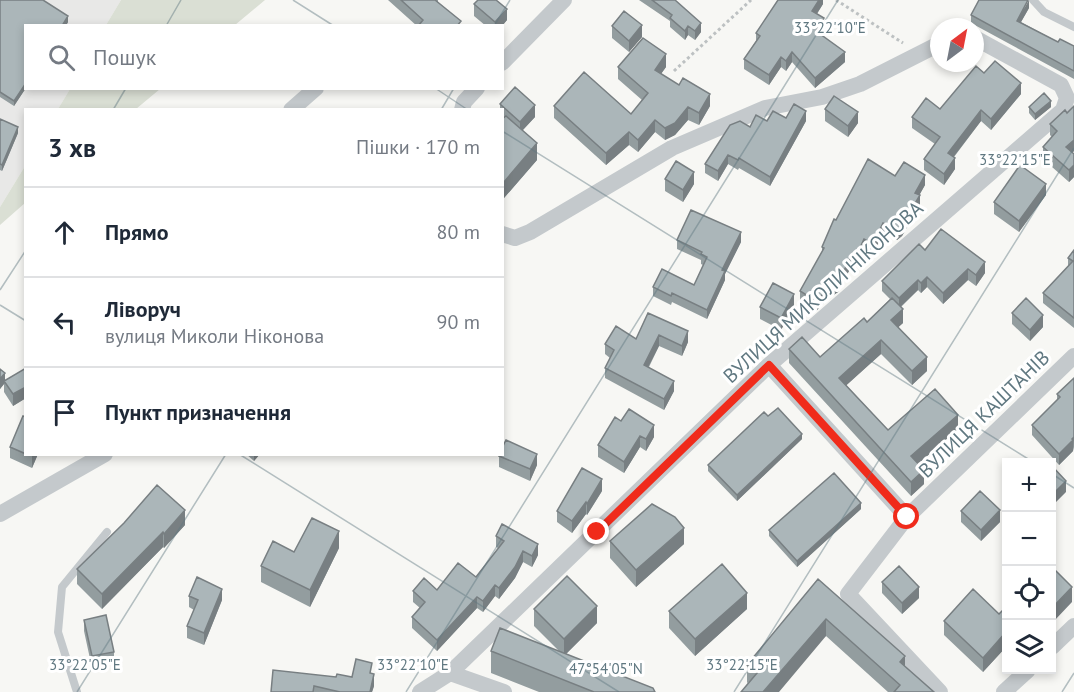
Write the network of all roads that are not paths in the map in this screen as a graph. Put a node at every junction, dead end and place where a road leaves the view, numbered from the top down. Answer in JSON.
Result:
{"nodes":[{"id":1,"x":564,"y":0,"type":"edge"},
{"id":2,"x":1034,"y":0,"type":"edge"},
{"id":3,"x":1074,"y":27,"type":"edge"},
{"id":4,"x":984,"y":43,"type":"edge"},
{"id":5,"x":930,"y":49,"type":"edge"},
{"id":6,"x":504,"y":61,"type":"edge"},
{"id":7,"x":314,"y":90,"type":"edge"},
{"id":8,"x":475,"y":90,"type":"edge"},
{"id":9,"x":293,"y":108,"type":"edge"},
{"id":10,"x":462,"y":108,"type":"edge"},
{"id":11,"x":504,"y":235,"type":"edge"},
{"id":12,"x":1074,"y":356,"type":"edge"},
{"id":13,"x":769,"y":365,"type":"junction"},
{"id":14,"x":102,"y":456,"type":"edge"},
{"id":15,"x":0,"y":514,"type":"edge"},
{"id":16,"x":907,"y":517,"type":"junction"},
{"id":17,"x":107,"y":532,"type":"dead end"},
{"id":18,"x":1074,"y":626,"type":"edge"},
{"id":19,"x":1056,"y":643,"type":"edge"},
{"id":20,"x":450,"y":673,"type":"junction"},
{"id":21,"x":1024,"y":674,"type":"edge"},
{"id":22,"x":1012,"y":689,"type":"edge"},
{"id":23,"x":77,"y":692,"type":"edge"},
{"id":24,"x":420,"y":692,"type":"edge"},
{"id":25,"x":504,"y":692,"type":"edge"},
{"id":26,"x":940,"y":692,"type":"edge"}],
"edges":[{"from":1,"to":6,"type":"street"},
{"from":2,"to":3,"type":"lane"},
{"from":4,"to":13,"type":"street","name":"ВУЛИЦЯ МИКОЛИ НІКОНОВА"},
{"from":5,"to":11,"type":"street"},
{"from":7,"to":9,"type":"street"},
{"from":8,"to":10,"type":"street"},
{"from":12,"to":16,"type":"street","name":"ВУЛИЦЯ КАШТАНІВ"},
{"from":13,"to":16,"type":"street"},
{"from":13,"to":20,"type":"street","name":"ВУЛИЦЯ МИКОЛИ НІКОНОВА"},
{"from":14,"to":15,"type":"street"},
{"from":16,"to":26,"type":"street","name":"ВУЛИЦЯ КАШТАНІВ"},
{"from":17,"to":23,"type":"lane"},
{"from":18,"to":19,"type":"street"},
{"from":20,"to":24,"type":"street","name":"ВУЛИЦЯ МИКОЛИ НІКОНОВА"},
{"from":20,"to":25,"type":"street"},
{"from":21,"to":22,"type":"street"}]}
